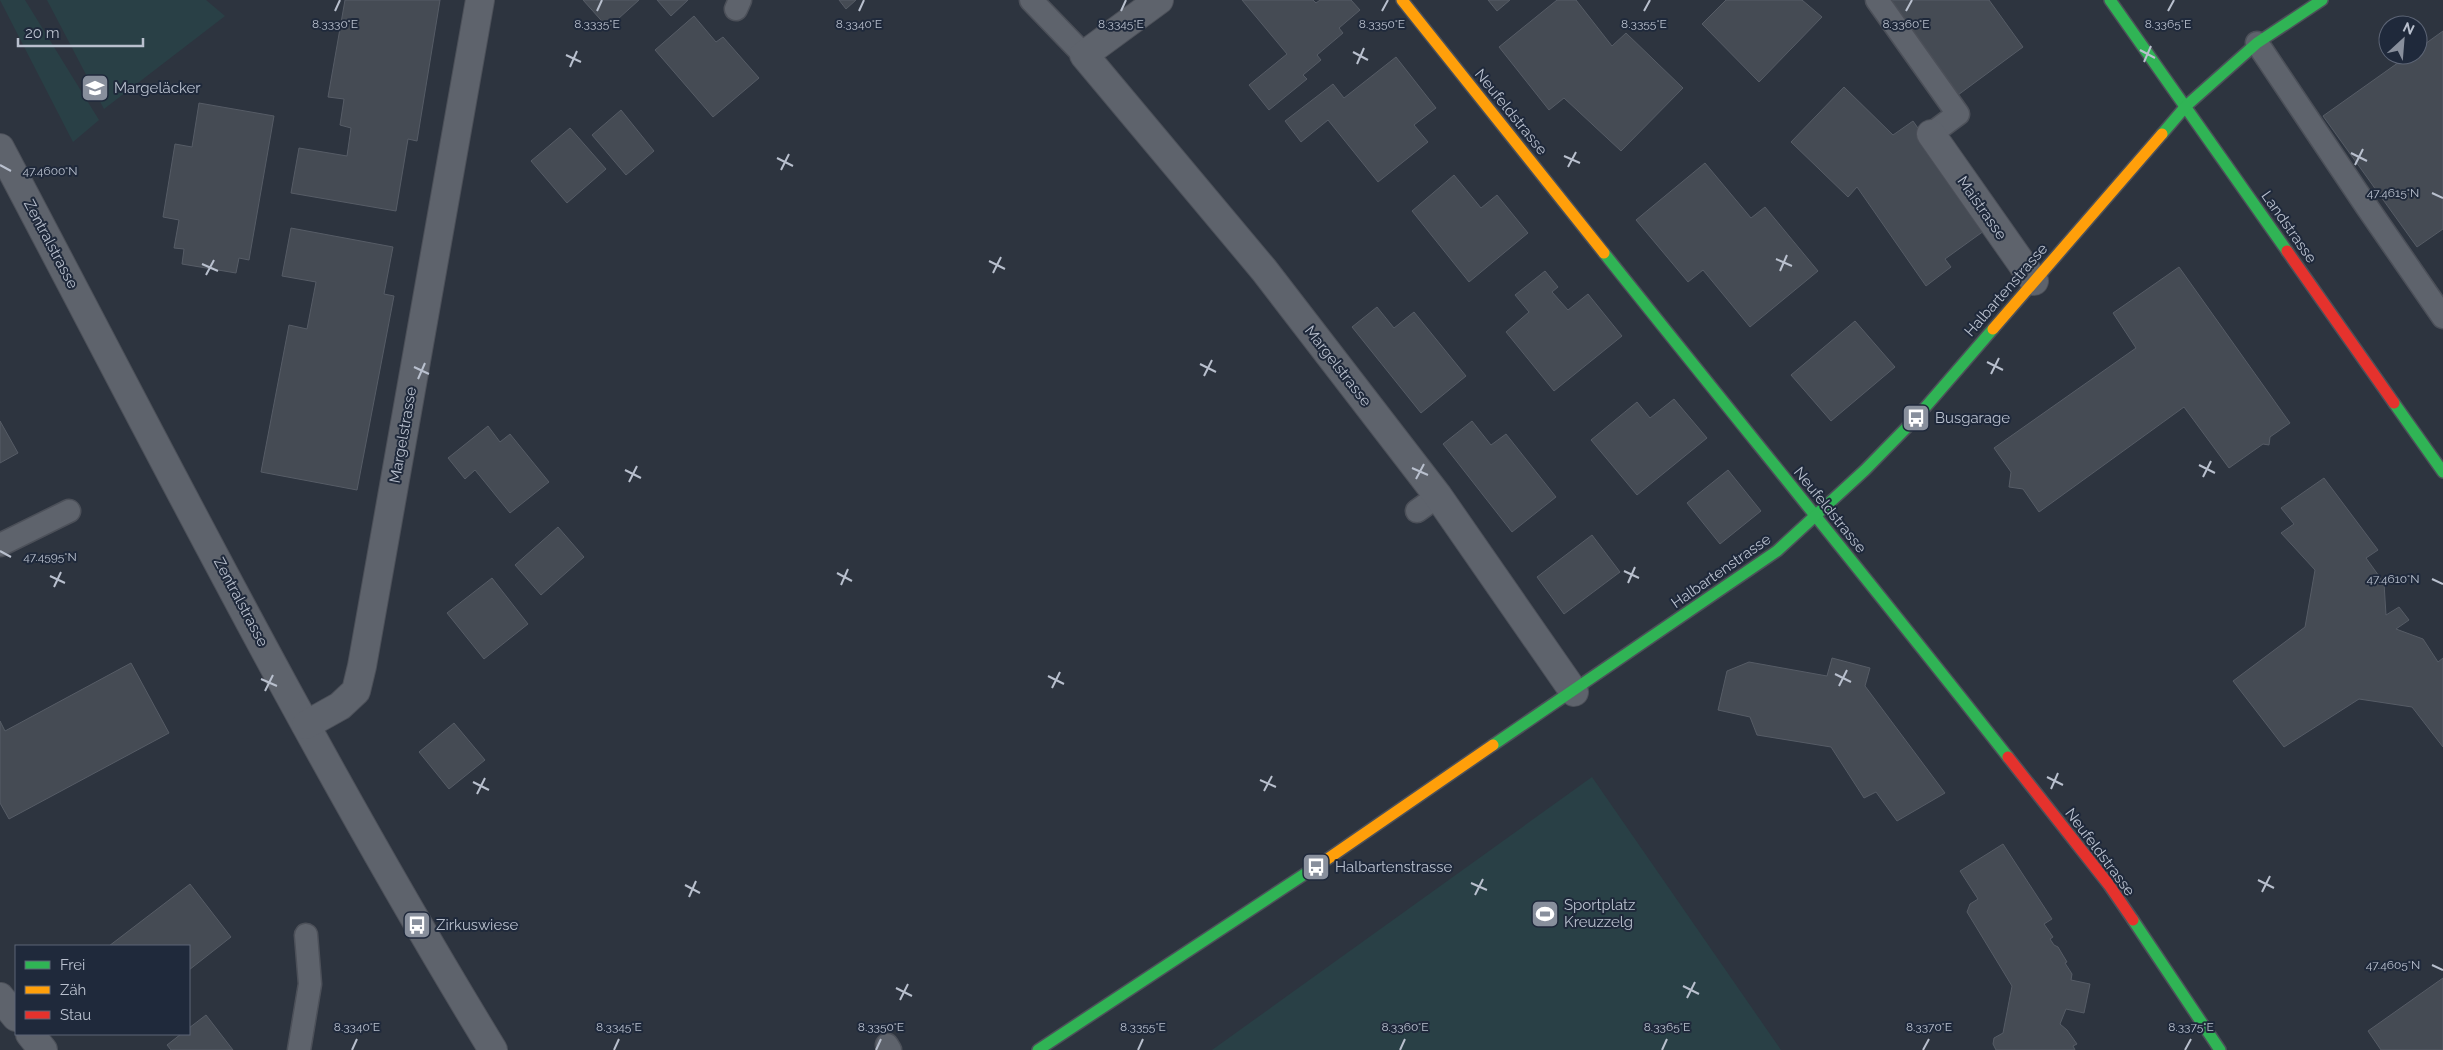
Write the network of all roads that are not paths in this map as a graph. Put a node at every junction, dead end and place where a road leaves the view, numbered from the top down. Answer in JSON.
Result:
{"nodes":[{"id":1,"x":480,"y":0,"type":"edge"},
{"id":2,"x":1032,"y":0,"type":"edge"},
{"id":3,"x":1159,"y":0,"type":"edge"},
{"id":4,"x":1402,"y":0,"type":"edge"},
{"id":5,"x":1877,"y":0,"type":"edge"},
{"id":6,"x":2110,"y":0,"type":"edge"},
{"id":7,"x":2322,"y":0,"type":"edge"},
{"id":8,"x":2257,"y":42,"type":"junction"},
{"id":9,"x":1084,"y":55,"type":"junction"},
{"id":10,"x":2186,"y":106,"type":"junction"},
{"id":11,"x":1931,"y":134,"type":"joint"},
{"id":12,"x":0,"y":148,"type":"edge"},
{"id":13,"x":2034,"y":281,"type":"junction"},
{"id":14,"x":2443,"y":317,"type":"edge"},
{"id":15,"x":2443,"y":472,"type":"edge"},
{"id":16,"x":69,"y":511,"type":"dead end"},
{"id":17,"x":1814,"y":516,"type":"junction"},
{"id":18,"x":0,"y":545,"type":"edge"},
{"id":19,"x":1574,"y":692,"type":"junction"},
{"id":20,"x":306,"y":725,"type":"junction"},
{"id":21,"x":306,"y":935,"type":"dead end"},
{"id":22,"x":0,"y":997,"type":"edge"},
{"id":23,"x":15,"y":1016,"type":"edge"},
{"id":24,"x":31,"y":1035,"type":"edge"},
{"id":25,"x":43,"y":1050,"type":"edge"},
{"id":26,"x":299,"y":1050,"type":"edge"},
{"id":27,"x":493,"y":1050,"type":"edge"},
{"id":28,"x":1038,"y":1050,"type":"edge"},
{"id":29,"x":2220,"y":1050,"type":"edge"}],
"edges":[{"from":1,"to":20,"type":"street","name":"Margelstrasse"},
{"from":2,"to":9,"type":"lane"},
{"from":3,"to":9,"type":"street"},
{"from":4,"to":17,"type":"street","name":"Neufeldstrasse"},
{"from":5,"to":11,"type":"lane"},
{"from":6,"to":10,"type":"street","name":"Landstrasse"},
{"from":7,"to":8,"type":"street","name":"Halbartenstrasse"},
{"from":8,"to":10,"type":"street","name":"Halbartenstrasse"},
{"from":8,"to":14,"type":"lane"},
{"from":9,"to":19,"type":"street","name":"Margelstrasse"},
{"from":10,"to":13,"type":"street","name":"Halbartenstrasse"},
{"from":10,"to":15,"type":"street","name":"Landstrasse"},
{"from":11,"to":13,"type":"street","name":"Maistrasse"},
{"from":12,"to":20,"type":"street","name":"Zentralstrasse"},
{"from":13,"to":17,"type":"street","name":"Halbartenstrasse"},
{"from":16,"to":18,"type":"lane"},
{"from":17,"to":19,"type":"street","name":"Halbartenstrasse"},
{"from":17,"to":29,"type":"street","name":"Neufeldstrasse"},
{"from":19,"to":28,"type":"street","name":"Halbartenstrasse"},
{"from":20,"to":27,"type":"street","name":"Zentralstrasse"},
{"from":21,"to":26,"type":"lane"},
{"from":22,"to":23,"type":"street"},
{"from":24,"to":25,"type":"street"}]}
